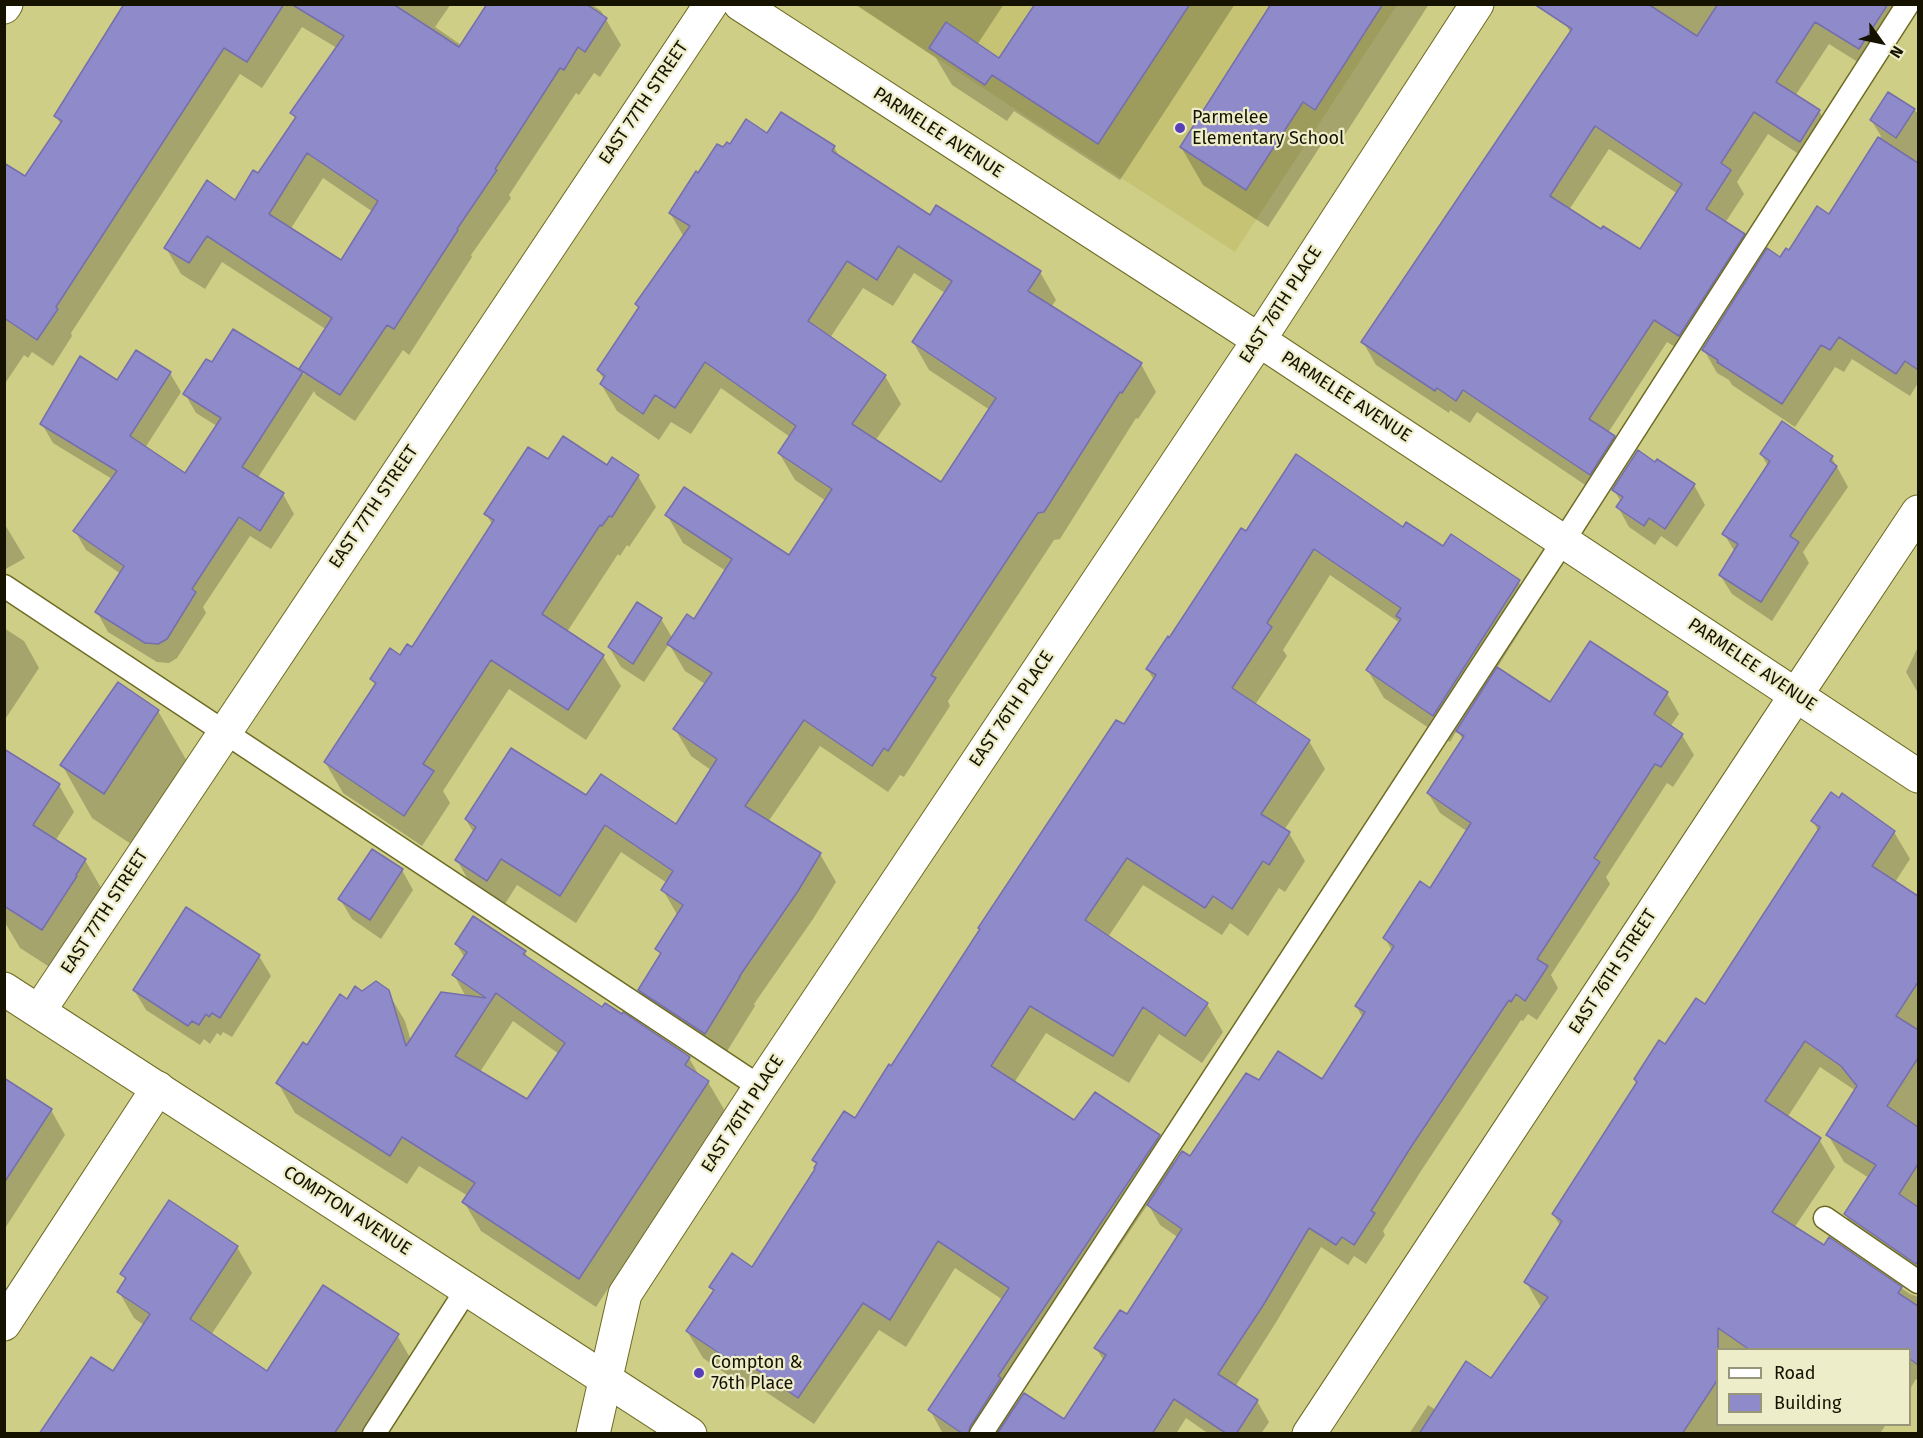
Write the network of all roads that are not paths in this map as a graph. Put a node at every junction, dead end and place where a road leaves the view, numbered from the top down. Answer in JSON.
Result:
{"nodes":[{"id":1,"x":711,"y":4,"type":"edge"},
{"id":2,"x":740,"y":4,"type":"edge"},
{"id":3,"x":1477,"y":4,"type":"edge"},
{"id":4,"x":1908,"y":4,"type":"edge"},
{"id":5,"x":1259,"y":340,"type":"junction"},
{"id":6,"x":1918,"y":512,"type":"edge"},
{"id":7,"x":1564,"y":540,"type":"junction"},
{"id":8,"x":4,"y":586,"type":"edge"},
{"id":9,"x":1796,"y":695,"type":"junction"},
{"id":10,"x":224,"y":732,"type":"junction"},
{"id":11,"x":1918,"y":776,"type":"edge"},
{"id":12,"x":4,"y":989,"type":"edge"},
{"id":13,"x":39,"y":1011,"type":"junction"},
{"id":14,"x":760,"y":1087,"type":"junction"},
{"id":15,"x":158,"y":1088,"type":"junction"},
{"id":16,"x":1825,"y":1218,"type":"dead end"},
{"id":17,"x":1918,"y":1282,"type":"edge"},
{"id":18,"x":467,"y":1289,"type":"junction"},
{"id":19,"x":4,"y":1324,"type":"edge"},
{"id":20,"x":605,"y":1379,"type":"junction"},
{"id":21,"x":374,"y":1434,"type":"edge"},
{"id":22,"x":593,"y":1434,"type":"edge"},
{"id":23,"x":690,"y":1434,"type":"edge"},
{"id":24,"x":981,"y":1434,"type":"edge"},
{"id":25,"x":1309,"y":1434,"type":"edge"}],
"edges":[{"from":1,"to":10,"type":"street","name":"EAST 77TH STREET"},
{"from":2,"to":5,"type":"street","name":"PARMELEE AVENUE"},
{"from":3,"to":5,"type":"street","name":"EAST 76TH PLACE"},
{"from":4,"to":7,"type":"lane"},
{"from":5,"to":7,"type":"street","name":"PARMELEE AVENUE"},
{"from":5,"to":14,"type":"street","name":"EAST 76TH PLACE"},
{"from":6,"to":9,"type":"street","name":"EAST 76TH STREET"},
{"from":7,"to":9,"type":"street","name":"PARMELEE AVENUE"},
{"from":7,"to":24,"type":"lane"},
{"from":8,"to":10,"type":"lane"},
{"from":9,"to":11,"type":"street","name":"PARMELEE AVENUE"},
{"from":9,"to":25,"type":"street","name":"EAST 76TH STREET"},
{"from":10,"to":13,"type":"street","name":"EAST 77TH STREET"},
{"from":10,"to":14,"type":"lane"},
{"from":12,"to":13,"type":"street","name":"COMPTON AVENUE"},
{"from":13,"to":15,"type":"street","name":"COMPTON AVENUE"},
{"from":14,"to":20,"type":"street","name":"EAST 76TH PLACE"},
{"from":15,"to":18,"type":"street","name":"COMPTON AVENUE"},
{"from":15,"to":19,"type":"street"},
{"from":16,"to":17,"type":"lane"},
{"from":18,"to":20,"type":"street","name":"COMPTON AVENUE"},
{"from":18,"to":21,"type":"lane"},
{"from":20,"to":22,"type":"street","name":"EAST 76TH PLACE"},
{"from":20,"to":23,"type":"street","name":"COMPTON AVENUE"}]}
